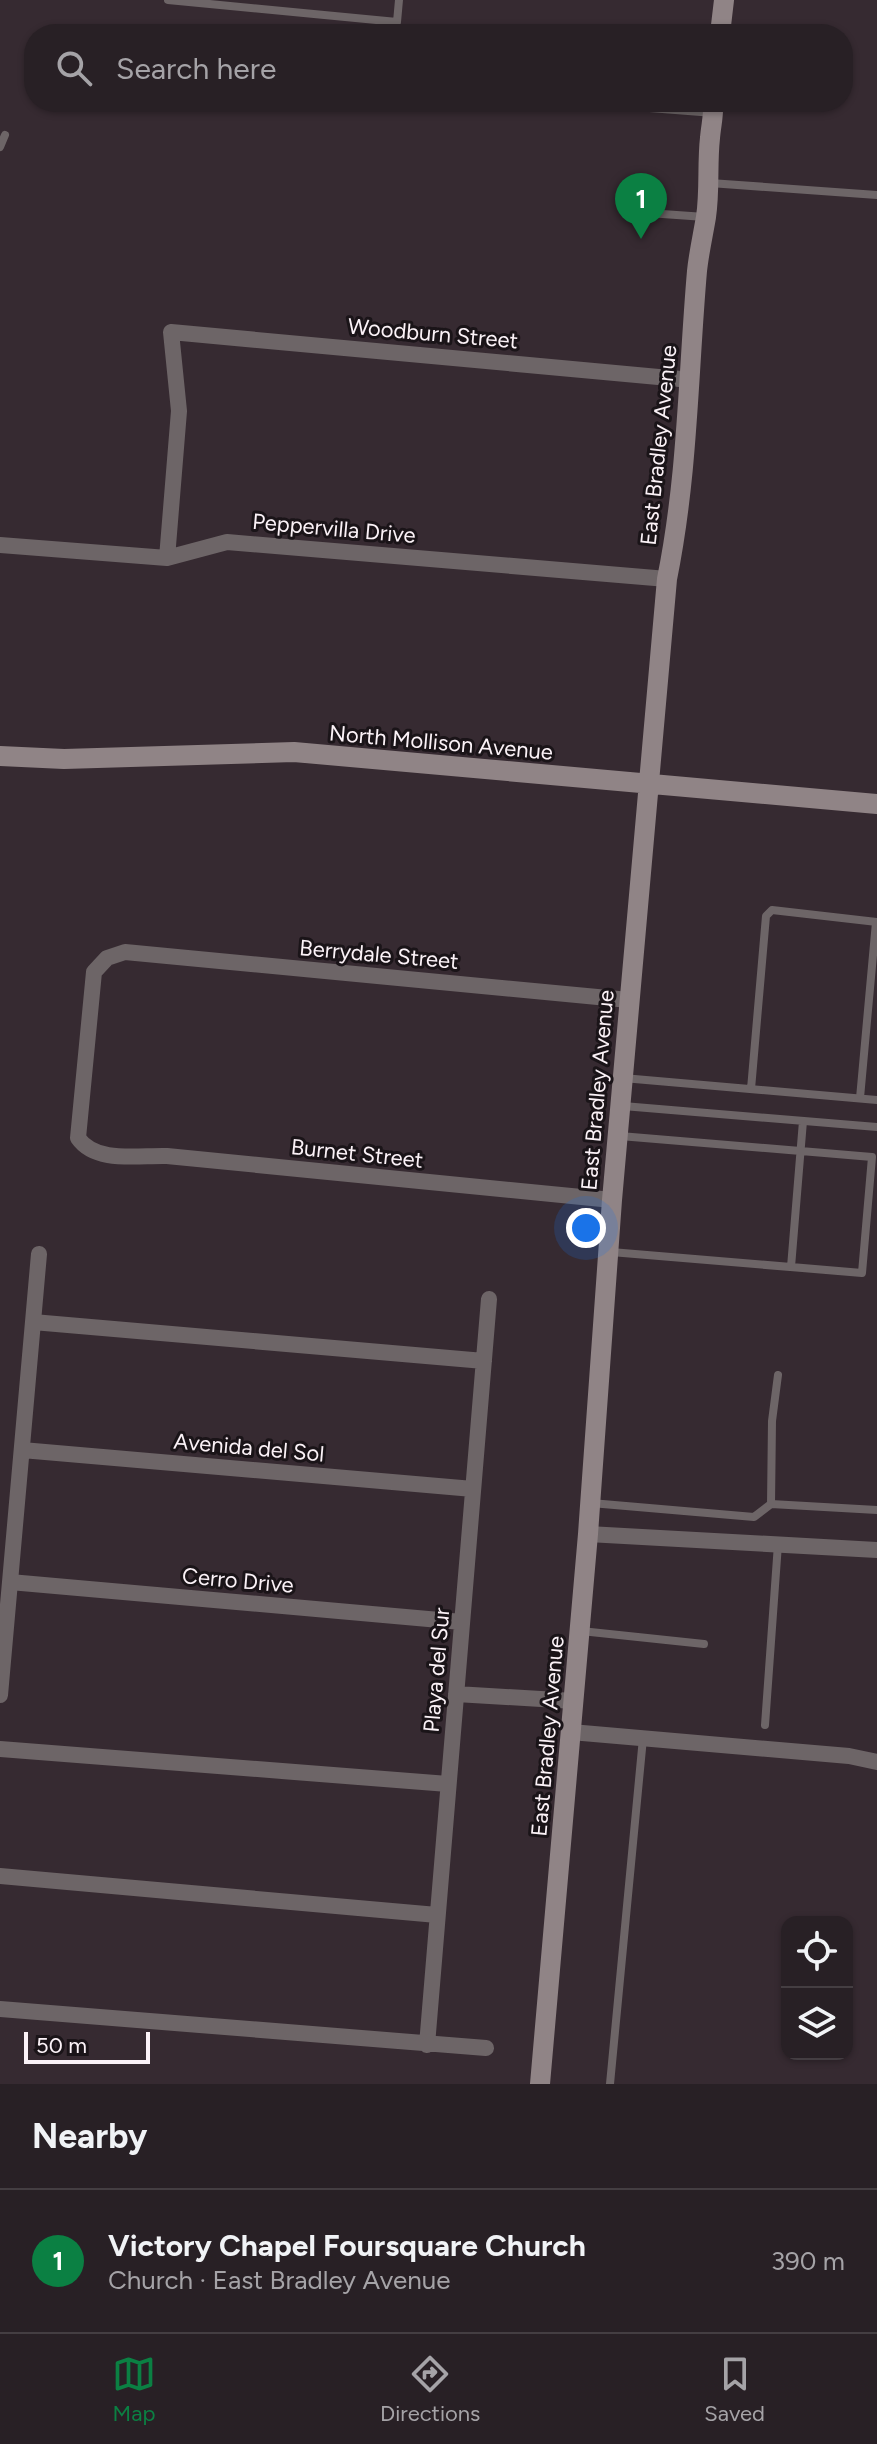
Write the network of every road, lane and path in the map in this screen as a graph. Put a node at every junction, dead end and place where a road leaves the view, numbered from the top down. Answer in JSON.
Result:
{"nodes":[{"id":1,"x":168,"y":0,"type":"edge"},
{"id":2,"x":399,"y":0,"type":"edge"},
{"id":3,"x":724,"y":0,"type":"edge"},
{"id":4,"x":255,"y":4,"type":"edge"},
{"id":5,"x":397,"y":22,"type":"joint"},
{"id":6,"x":721,"y":24,"type":"edge"},
{"id":7,"x":713,"y":112,"type":"edge"},
{"id":8,"x":5,"y":135,"type":"dead end"},
{"id":9,"x":0,"y":147,"type":"edge"},
{"id":10,"x":709,"y":183,"type":"junction"},
{"id":11,"x":877,"y":195,"type":"edge"},
{"id":12,"x":634,"y":212,"type":"dead end"},
{"id":13,"x":706,"y":217,"type":"junction"},
{"id":14,"x":691,"y":380,"type":"junction"},
{"id":15,"x":0,"y":545,"type":"edge"},
{"id":16,"x":167,"y":558,"type":"junction"},
{"id":17,"x":667,"y":579,"type":"junction"},
{"id":18,"x":0,"y":756,"type":"edge"},
{"id":19,"x":650,"y":785,"type":"junction"},
{"id":20,"x":877,"y":804,"type":"edge"},
{"id":21,"x":877,"y":922,"type":"edge"},
{"id":22,"x":629,"y":1000,"type":"junction"},
{"id":23,"x":622,"y":1078,"type":"junction"},
{"id":24,"x":751,"y":1089,"type":"junction"},
{"id":25,"x":860,"y":1098,"type":"junction"},
{"id":26,"x":877,"y":1100,"type":"edge"},
{"id":27,"x":621,"y":1106,"type":"junction"},
{"id":28,"x":803,"y":1121,"type":"junction"},
{"id":29,"x":877,"y":1127,"type":"edge"},
{"id":30,"x":619,"y":1136,"type":"junction"},
{"id":31,"x":801,"y":1151,"type":"junction"},
{"id":32,"x":98,"y":1154,"type":"joint"},
{"id":33,"x":612,"y":1200,"type":"junction"},
{"id":34,"x":608,"y":1252,"type":"junction"},
{"id":35,"x":39,"y":1254,"type":"dead end"},
{"id":36,"x":791,"y":1267,"type":"junction"},
{"id":37,"x":489,"y":1299,"type":"dead end"},
{"id":38,"x":33,"y":1322,"type":"junction"},
{"id":39,"x":484,"y":1361,"type":"junction"},
{"id":40,"x":778,"y":1375,"type":"dead end"},
{"id":41,"x":22,"y":1450,"type":"junction"},
{"id":42,"x":473,"y":1489,"type":"junction"},
{"id":43,"x":591,"y":1503,"type":"junction"},
{"id":44,"x":771,"y":1504,"type":"junction"},
{"id":45,"x":877,"y":1510,"type":"edge"},
{"id":46,"x":588,"y":1534,"type":"junction"},
{"id":47,"x":778,"y":1544,"type":"junction"},
{"id":48,"x":877,"y":1550,"type":"edge"},
{"id":49,"x":10,"y":1582,"type":"junction"},
{"id":50,"x":462,"y":1622,"type":"junction"},
{"id":51,"x":580,"y":1631,"type":"junction"},
{"id":52,"x":704,"y":1644,"type":"dead end"},
{"id":53,"x":456,"y":1694,"type":"junction"},
{"id":54,"x":0,"y":1695,"type":"edge"},
{"id":55,"x":574,"y":1701,"type":"junction"},
{"id":56,"x":765,"y":1725,"type":"dead end"},
{"id":57,"x":571,"y":1732,"type":"junction"},
{"id":58,"x":643,"y":1738,"type":"junction"},
{"id":59,"x":0,"y":1749,"type":"edge"},
{"id":60,"x":877,"y":1762,"type":"edge"},
{"id":61,"x":448,"y":1784,"type":"junction"},
{"id":62,"x":0,"y":1876,"type":"edge"},
{"id":63,"x":437,"y":1915,"type":"junction"},
{"id":64,"x":0,"y":2009,"type":"edge"},
{"id":65,"x":427,"y":2045,"type":"junction"},
{"id":66,"x":486,"y":2048,"type":"dead end"},
{"id":67,"x":540,"y":2084,"type":"edge"},
{"id":68,"x":610,"y":2084,"type":"edge"}],
"edges":[{"from":1,"to":4,"type":"lane"},
{"from":2,"to":5,"type":"lane"},
{"from":3,"to":6,"type":"main road"},
{"from":4,"to":5,"type":"lane"},
{"from":7,"to":10,"type":"main road","name":"East Bradley Avenue"},
{"from":8,"to":9,"type":"lane"},
{"from":10,"to":11,"type":"lane"},
{"from":10,"to":13,"type":"main road","name":"East Bradley Avenue"},
{"from":12,"to":13,"type":"lane"},
{"from":13,"to":14,"type":"main road","name":"East Bradley Avenue"},
{"from":14,"to":16,"type":"street","name":"Woodburn Street"},
{"from":14,"to":17,"type":"main road","name":"East Bradley Avenue"},
{"from":15,"to":16,"type":"street","name":"Peppervilla Drive"},
{"from":16,"to":17,"type":"street","name":"Peppervilla Drive"},
{"from":17,"to":19,"type":"main road","name":"East Bradley Avenue"},
{"from":18,"to":19,"type":"main road","name":"North Mollison Avenue"},
{"from":19,"to":20,"type":"main road","name":"North Mollison Avenue"},
{"from":19,"to":22,"type":"main road","name":"East Bradley Avenue"},
{"from":21,"to":24,"type":"lane"},
{"from":21,"to":25,"type":"lane"},
{"from":22,"to":23,"type":"main road","name":"East Bradley Avenue"},
{"from":22,"to":32,"type":"street","name":"Berrydale Street"},
{"from":23,"to":24,"type":"lane"},
{"from":23,"to":27,"type":"main road","name":"East Bradley Avenue"},
{"from":24,"to":25,"type":"lane"},
{"from":25,"to":26,"type":"lane"},
{"from":27,"to":28,"type":"lane"},
{"from":27,"to":30,"type":"main road","name":"East Bradley Avenue"},
{"from":28,"to":29,"type":"lane"},
{"from":28,"to":31,"type":"lane"},
{"from":30,"to":31,"type":"lane"},
{"from":30,"to":33,"type":"main road","name":"East Bradley Avenue"},
{"from":31,"to":36,"type":"lane"},
{"from":31,"to":36,"type":"lane"},
{"from":32,"to":33,"type":"street","name":"Burnet Street"},
{"from":33,"to":34,"type":"main road","name":"East Bradley Avenue"},
{"from":34,"to":36,"type":"lane"},
{"from":34,"to":43,"type":"main road","name":"East Bradley Avenue"},
{"from":35,"to":38,"type":"street"},
{"from":37,"to":39,"type":"street","name":"Playa del Sur"},
{"from":38,"to":39,"type":"street"},
{"from":38,"to":41,"type":"street"},
{"from":39,"to":42,"type":"street","name":"Playa del Sur"},
{"from":40,"to":44,"type":"lane"},
{"from":41,"to":42,"type":"street","name":"Avenida del Sol"},
{"from":41,"to":49,"type":"street"},
{"from":42,"to":50,"type":"street","name":"Playa del Sur"},
{"from":43,"to":44,"type":"lane"},
{"from":43,"to":46,"type":"main road","name":"East Bradley Avenue"},
{"from":44,"to":45,"type":"lane"},
{"from":46,"to":47,"type":"street"},
{"from":46,"to":51,"type":"main road","name":"East Bradley Avenue"},
{"from":47,"to":48,"type":"street"},
{"from":47,"to":56,"type":"lane"},
{"from":49,"to":50,"type":"street","name":"Cerro Drive"},
{"from":49,"to":54,"type":"street"},
{"from":50,"to":53,"type":"street","name":"Playa del Sur"},
{"from":51,"to":52,"type":"lane"},
{"from":51,"to":55,"type":"main road","name":"East Bradley Avenue"},
{"from":53,"to":55,"type":"street"},
{"from":53,"to":61,"type":"street","name":"Playa del Sur"},
{"from":55,"to":57,"type":"main road","name":"East Bradley Avenue"},
{"from":57,"to":58,"type":"street"},
{"from":57,"to":67,"type":"main road","name":"East Bradley Avenue"},
{"from":58,"to":60,"type":"street"},
{"from":58,"to":68,"type":"lane"},
{"from":59,"to":61,"type":"street"},
{"from":61,"to":63,"type":"street","name":"Playa del Sur"},
{"from":62,"to":63,"type":"street"},
{"from":63,"to":65,"type":"street","name":"Playa del Sur"},
{"from":64,"to":65,"type":"street"},
{"from":65,"to":66,"type":"street"}]}
